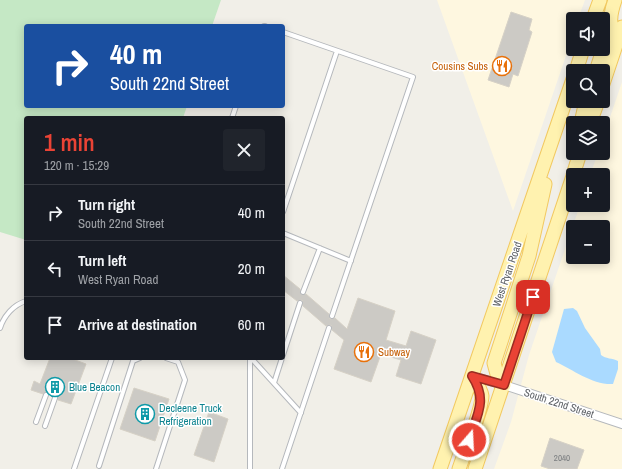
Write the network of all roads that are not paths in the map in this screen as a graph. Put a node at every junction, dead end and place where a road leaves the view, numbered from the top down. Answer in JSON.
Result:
{"nodes":[{"id":1,"x":600,"y":0,"type":"edge"},
{"id":2,"x":615,"y":0,"type":"edge"},
{"id":3,"x":596,"y":12,"type":"edge"},
{"id":4,"x":622,"y":27,"type":"edge"},
{"id":5,"x":285,"y":33,"type":"edge"},
{"id":6,"x":610,"y":38,"type":"edge"},
{"id":7,"x":620,"y":42,"type":"edge"},
{"id":8,"x":337,"y":50,"type":"junction"},
{"id":9,"x":610,"y":67,"type":"edge"},
{"id":10,"x":566,"y":101,"type":"edge"},
{"id":11,"x":548,"y":154,"type":"junction"},
{"id":12,"x":566,"y":196,"type":"edge"},
{"id":13,"x":285,"y":206,"type":"edge"},
{"id":14,"x":285,"y":234,"type":"edge"},
{"id":15,"x":320,"y":248,"type":"junction"},
{"id":16,"x":351,"y":261,"type":"junction"},
{"id":17,"x":303,"y":292,"type":"dead end"},
{"id":18,"x":24,"y":301,"type":"edge"},
{"id":19,"x":300,"y":303,"type":"dead end"},
{"id":20,"x":332,"y":316,"type":"dead end"},
{"id":21,"x":0,"y":328,"type":"edge"},
{"id":22,"x":329,"y":328,"type":"dead end"},
{"id":23,"x":285,"y":349,"type":"edge"},
{"id":24,"x":111,"y":360,"type":"edge"},
{"id":25,"x":135,"y":360,"type":"edge"},
{"id":26,"x":172,"y":360,"type":"edge"},
{"id":27,"x":250,"y":360,"type":"edge"},
{"id":28,"x":252,"y":360,"type":"edge"},
{"id":29,"x":281,"y":360,"type":"edge"},
{"id":30,"x":472,"y":376,"type":"junction"},
{"id":31,"x":274,"y":383,"type":"junction"},
{"id":32,"x":504,"y":385,"type":"junction"},
{"id":33,"x":46,"y":395,"type":"dead end"},
{"id":34,"x":55,"y":398,"type":"dead end"},
{"id":35,"x":301,"y":413,"type":"junction"},
{"id":36,"x":36,"y":422,"type":"dead end"},
{"id":37,"x":622,"y":424,"type":"edge"},
{"id":38,"x":45,"y":426,"type":"dead end"},
{"id":39,"x":99,"y":466,"type":"dead end"},
{"id":40,"x":74,"y":469,"type":"edge"},
{"id":41,"x":156,"y":469,"type":"edge"},
{"id":42,"x":250,"y":469,"type":"edge"},
{"id":43,"x":282,"y":469,"type":"edge"},
{"id":44,"x":440,"y":469,"type":"edge"},
{"id":45,"x":459,"y":469,"type":"edge"},
{"id":46,"x":475,"y":469,"type":"edge"}],
"edges":[{"from":1,"to":3,"type":"main road"},
{"from":2,"to":7,"type":"main road"},
{"from":4,"to":7,"type":"main road"},
{"from":5,"to":8,"type":"lane"},
{"from":6,"to":7,"type":"lane"},
{"from":7,"to":9,"type":"main road"},
{"from":8,"to":13,"type":"lane"},
{"from":8,"to":16,"type":"lane"},
{"from":10,"to":11,"type":"main road","name":"West Ryan Road"},
{"from":11,"to":30,"type":"main road","name":"West Ryan Road"},
{"from":11,"to":32,"type":"main road"},
{"from":12,"to":32,"type":"main road"},
{"from":14,"to":15,"type":"lane"},
{"from":15,"to":16,"type":"lane"},
{"from":15,"to":17,"type":"lane"},
{"from":16,"to":20,"type":"lane"},
{"from":18,"to":21,"type":"lane"},
{"from":19,"to":23,"type":"lane"},
{"from":22,"to":35,"type":"lane"},
{"from":24,"to":40,"type":"lane"},
{"from":25,"to":39,"type":"lane"},
{"from":26,"to":41,"type":"lane"},
{"from":27,"to":42,"type":"lane"},
{"from":28,"to":31,"type":"lane"},
{"from":29,"to":31,"type":"lane"},
{"from":30,"to":32,"type":"street","name":"South 22nd Street"},
{"from":30,"to":44,"type":"main road","name":"West Ryan Road"},
{"from":30,"to":45,"type":"main road"},
{"from":31,"to":35,"type":"lane"},
{"from":32,"to":37,"type":"street","name":"South 22nd Street"},
{"from":32,"to":46,"type":"main road"},
{"from":33,"to":36,"type":"lane"},
{"from":34,"to":38,"type":"lane"},
{"from":35,"to":43,"type":"lane"}]}
